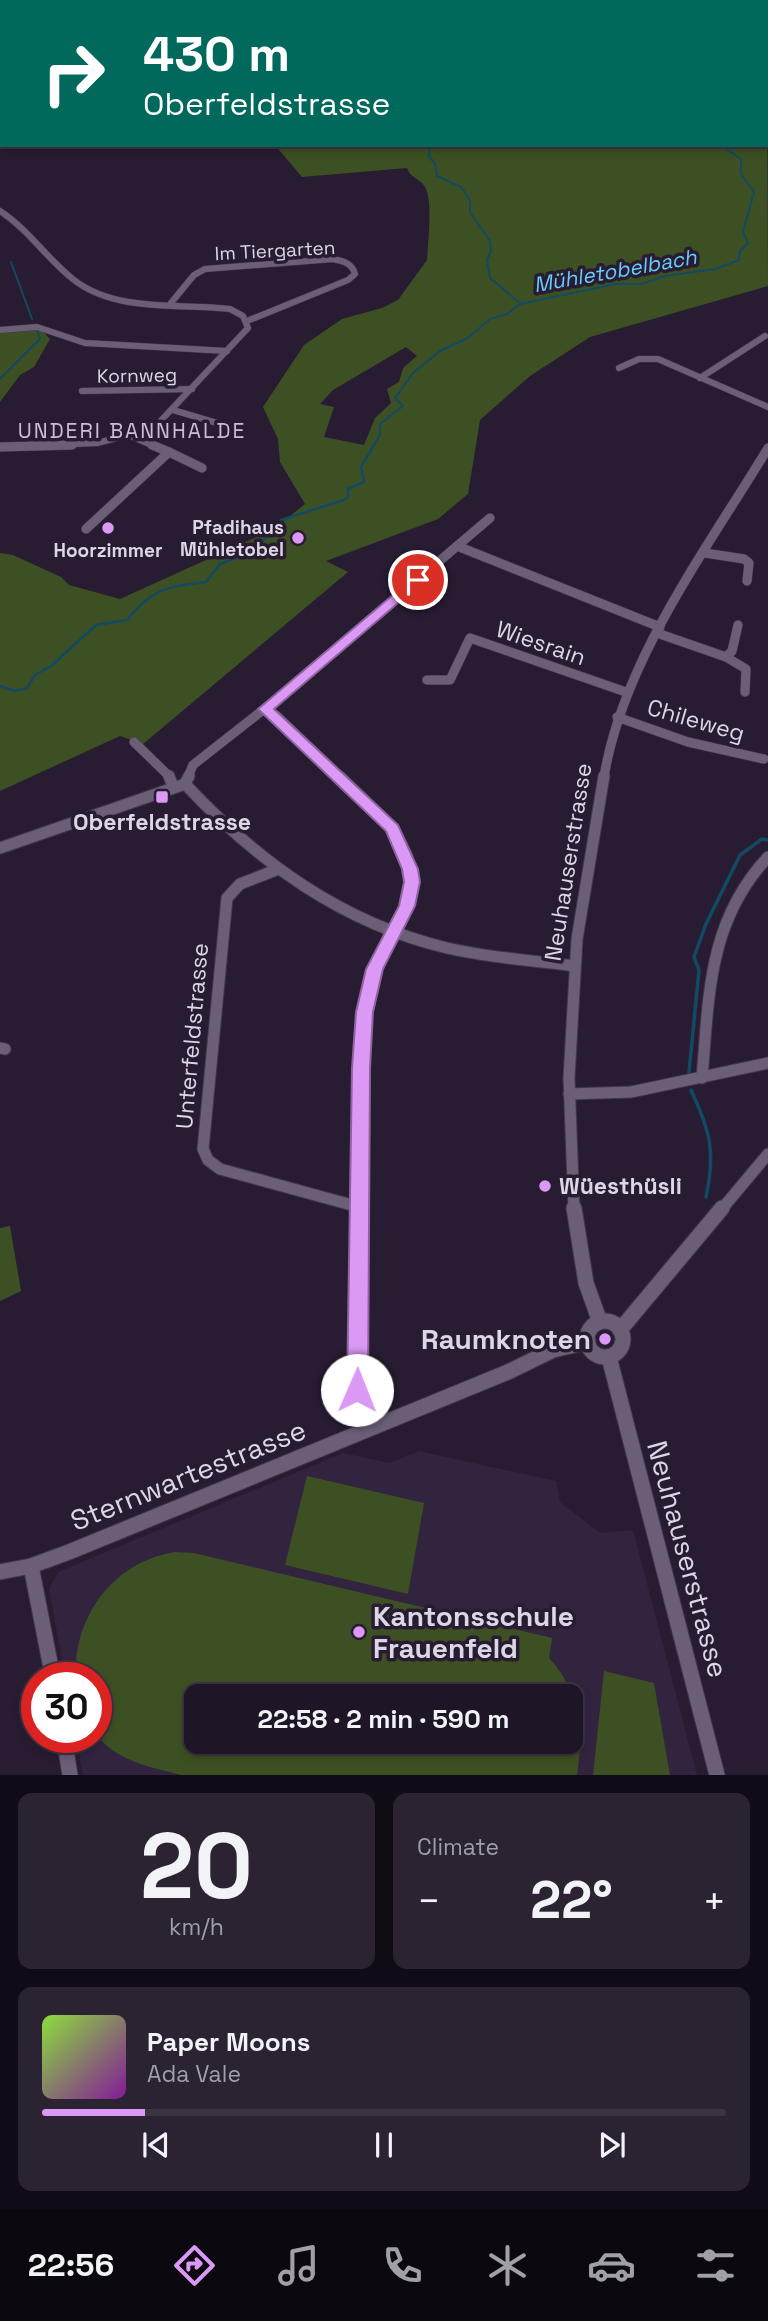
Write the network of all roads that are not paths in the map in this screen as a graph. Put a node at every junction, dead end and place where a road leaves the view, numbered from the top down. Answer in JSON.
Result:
{"nodes":[{"id":1,"x":0,"y":211,"type":"edge"},
{"id":2,"x":171,"y":303,"type":"junction"},
{"id":3,"x":247,"y":321,"type":"junction"},
{"id":4,"x":0,"y":330,"type":"edge"},
{"id":5,"x":765,"y":336,"type":"dead end"},
{"id":6,"x":227,"y":351,"type":"junction"},
{"id":7,"x":620,"y":368,"type":"dead end"},
{"id":8,"x":699,"y":378,"type":"junction"},
{"id":9,"x":192,"y":389,"type":"junction"},
{"id":10,"x":82,"y":391,"type":"dead end"},
{"id":11,"x":768,"y":407,"type":"edge"},
{"id":12,"x":173,"y":410,"type":"junction"},
{"id":13,"x":234,"y":428,"type":"dead end"},
{"id":14,"x":134,"y":437,"type":"junction"},
{"id":15,"x":0,"y":447,"type":"edge"},
{"id":16,"x":768,"y":448,"type":"edge"},
{"id":17,"x":169,"y":452,"type":"junction"},
{"id":18,"x":202,"y":468,"type":"dead end"},
{"id":19,"x":755,"y":470,"type":"junction"},
{"id":20,"x":768,"y":473,"type":"edge"},
{"id":21,"x":490,"y":517,"type":"dead end"},
{"id":22,"x":86,"y":529,"type":"dead end"},
{"id":23,"x":457,"y":546,"type":"junction"},
{"id":24,"x":705,"y":553,"type":"junction"},
{"id":25,"x":747,"y":581,"type":"dead end"},
{"id":26,"x":738,"y":625,"type":"dead end"},
{"id":27,"x":658,"y":630,"type":"junction"},
{"id":28,"x":726,"y":657,"type":"junction"},
{"id":29,"x":427,"y":680,"type":"dead end"},
{"id":30,"x":626,"y":692,"type":"junction"},
{"id":31,"x":745,"y":692,"type":"dead end"},
{"id":32,"x":265,"y":709,"type":"junction"},
{"id":33,"x":617,"y":717,"type":"junction"},
{"id":34,"x":134,"y":742,"type":"dead end"},
{"id":35,"x":764,"y":759,"type":"dead end"},
{"id":36,"x":185,"y":784,"type":"junction"},
{"id":37,"x":173,"y":787,"type":"junction"},
{"id":38,"x":0,"y":848,"type":"edge"},
{"id":39,"x":768,"y":857,"type":"edge"},
{"id":40,"x":276,"y":870,"type":"junction"},
{"id":41,"x":393,"y":933,"type":"junction"},
{"id":42,"x":574,"y":966,"type":"junction"},
{"id":43,"x":768,"y":1063,"type":"edge"},
{"id":44,"x":702,"y":1078,"type":"junction"},
{"id":45,"x":569,"y":1094,"type":"junction"},
{"id":46,"x":768,"y":1154,"type":"edge"},
{"id":47,"x":359,"y":1207,"type":"junction"},
{"id":48,"x":600,"y":1322,"type":"junction"},
{"id":49,"x":620,"y":1330,"type":"junction"},
{"id":50,"x":588,"y":1342,"type":"junction"},
{"id":51,"x":609,"y":1357,"type":"junction"},
{"id":52,"x":368,"y":1428,"type":"junction"},
{"id":53,"x":31,"y":1566,"type":"junction"},
{"id":54,"x":0,"y":1572,"type":"edge"},
{"id":55,"x":50,"y":1662,"type":"edge"},
{"id":56,"x":66,"y":1753,"type":"edge"},
{"id":57,"x":70,"y":1775,"type":"edge"},
{"id":58,"x":718,"y":1775,"type":"edge"}],
"edges":[{"from":1,"to":2,"type":"street"},
{"from":2,"to":3,"type":"street"},
{"from":2,"to":3,"type":"street","name":"Im Tiergarten"},
{"from":3,"to":6,"type":"street"},
{"from":4,"to":6,"type":"street"},
{"from":5,"to":8,"type":"street"},
{"from":6,"to":9,"type":"street"},
{"from":7,"to":8,"type":"street"},
{"from":8,"to":11,"type":"street"},
{"from":9,"to":10,"type":"street","name":"Kornweg"},
{"from":9,"to":12,"type":"street"},
{"from":12,"to":13,"type":"street"},
{"from":12,"to":14,"type":"street"},
{"from":14,"to":15,"type":"street"},
{"from":14,"to":17,"type":"street"},
{"from":16,"to":19,"type":"street","name":"Neuhauserstrasse"},
{"from":17,"to":18,"type":"street"},
{"from":17,"to":22,"type":"street"},
{"from":19,"to":20,"type":"street"},
{"from":19,"to":24,"type":"street","name":"Neuhauserstrasse"},
{"from":21,"to":23,"type":"street"},
{"from":23,"to":27,"type":"street"},
{"from":23,"to":32,"type":"street"},
{"from":24,"to":25,"type":"street"},
{"from":24,"to":27,"type":"street","name":"Neuhauserstrasse"},
{"from":26,"to":28,"type":"street"},
{"from":27,"to":28,"type":"street"},
{"from":27,"to":30,"type":"street","name":"Neuhauserstrasse"},
{"from":28,"to":31,"type":"street"},
{"from":29,"to":30,"type":"street","name":"Wiesrain"},
{"from":30,"to":33,"type":"street","name":"Neuhauserstrasse"},
{"from":32,"to":36,"type":"street"},
{"from":32,"to":41,"type":"street"},
{"from":33,"to":35,"type":"street","name":"Chileweg"},
{"from":33,"to":42,"type":"street","name":"Neuhauserstrasse"},
{"from":34,"to":37,"type":"street"},
{"from":36,"to":37,"type":"street"},
{"from":36,"to":40,"type":"street"},
{"from":37,"to":38,"type":"street"},
{"from":39,"to":44,"type":"street"},
{"from":40,"to":41,"type":"street"},
{"from":40,"to":47,"type":"street","name":"Unterfeldstrasse"},
{"from":41,"to":42,"type":"street"},
{"from":41,"to":47,"type":"street"},
{"from":42,"to":45,"type":"street","name":"Neuhauserstrasse"},
{"from":43,"to":44,"type":"street"},
{"from":44,"to":45,"type":"street"},
{"from":45,"to":48,"type":"street","name":"Neuhauserstrasse"},
{"from":46,"to":49,"type":"street"},
{"from":47,"to":52,"type":"street"},
{"from":48,"to":49,"type":"street"},
{"from":48,"to":50,"type":"street"},
{"from":49,"to":51,"type":"street"},
{"from":50,"to":51,"type":"street"},
{"from":50,"to":52,"type":"street","name":"Sternwartestrasse"},
{"from":51,"to":58,"type":"street","name":"Neuhauserstrasse"},
{"from":52,"to":53,"type":"street","name":"Sternwartestrasse"},
{"from":53,"to":54,"type":"street","name":"Sternwartestrasse"},
{"from":53,"to":55,"type":"street"},
{"from":56,"to":57,"type":"street"}]}
